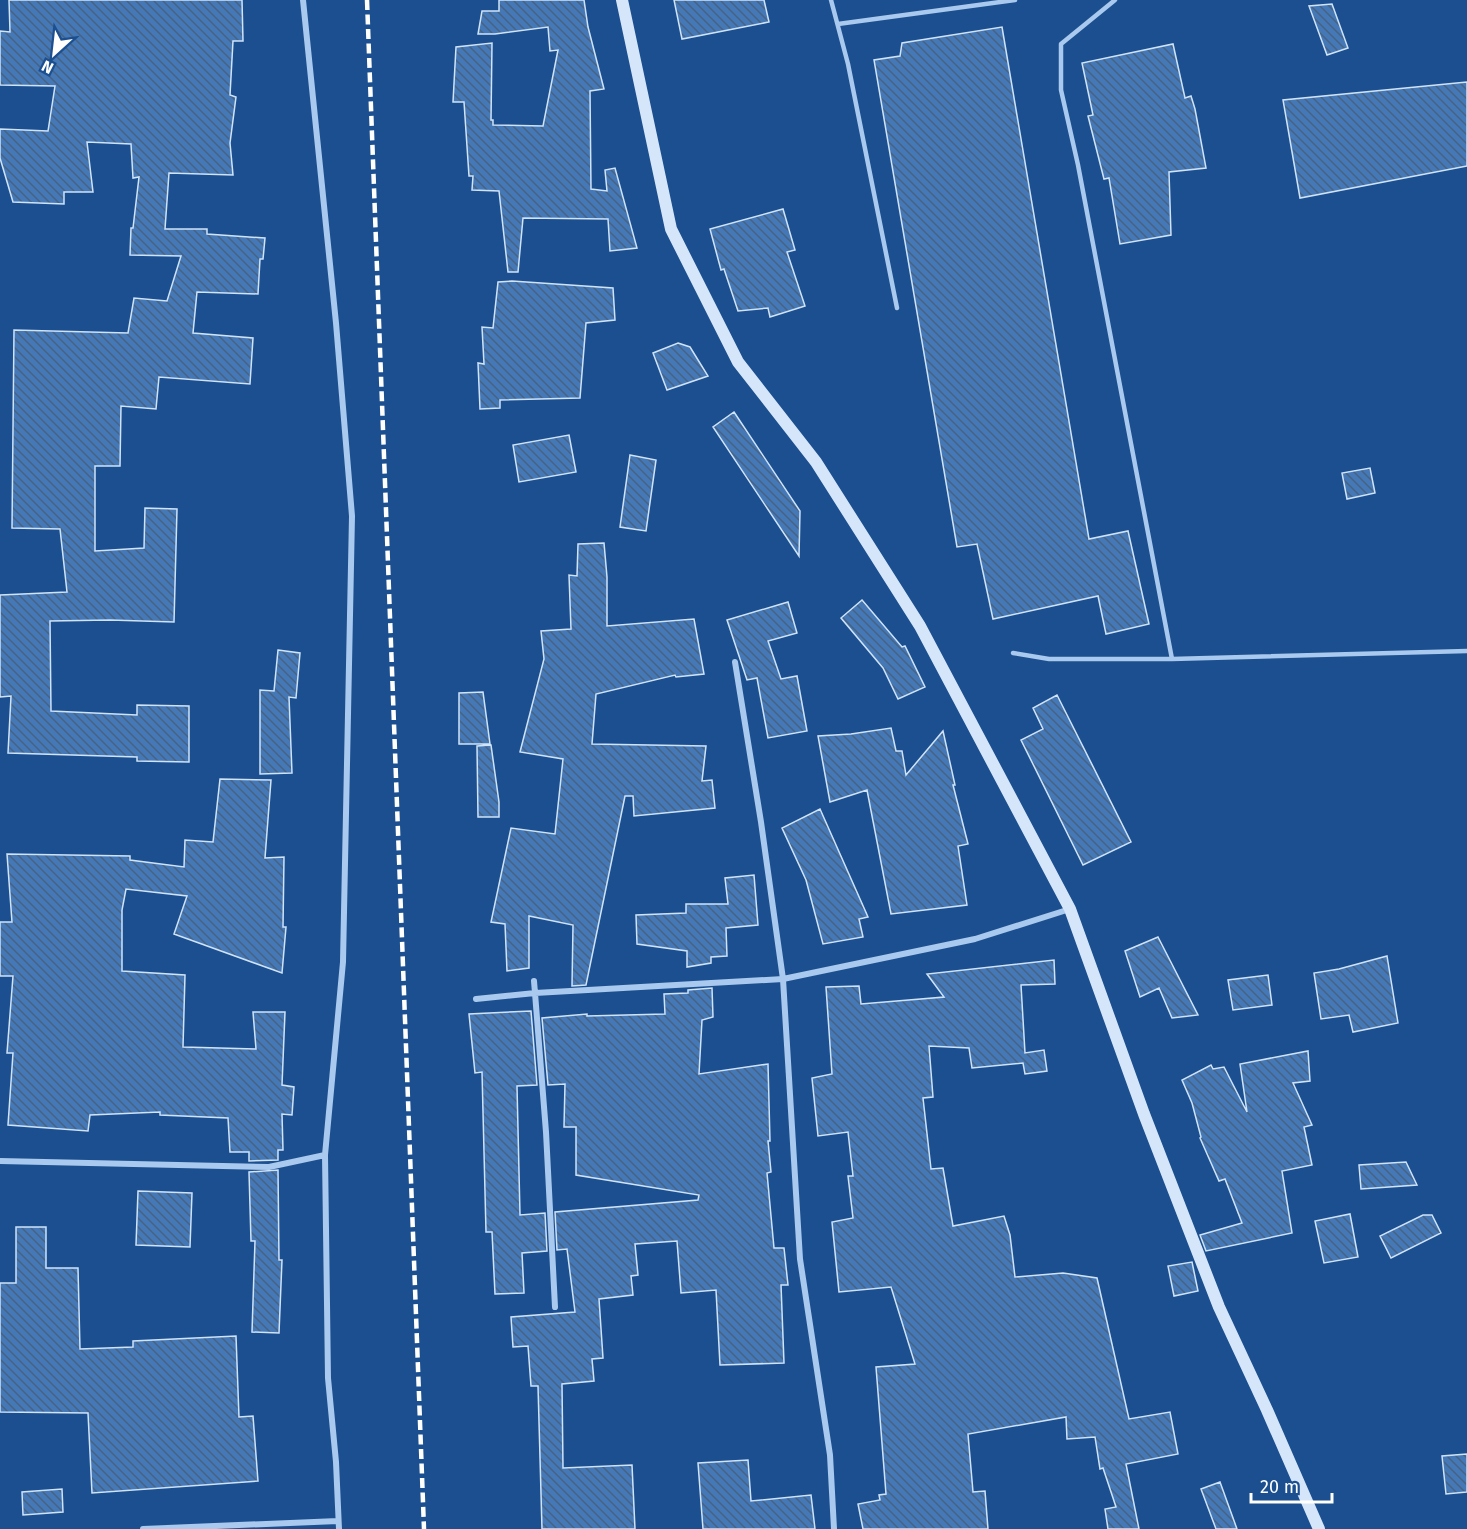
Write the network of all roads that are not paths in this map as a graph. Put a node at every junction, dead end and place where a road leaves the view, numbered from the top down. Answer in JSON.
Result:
{"nodes":[{"id":1,"x":303,"y":0,"type":"edge"},
{"id":2,"x":622,"y":0,"type":"edge"},
{"id":3,"x":831,"y":0,"type":"edge"},
{"id":4,"x":1015,"y":0,"type":"edge"},
{"id":5,"x":1115,"y":0,"type":"edge"},
{"id":6,"x":838,"y":24,"type":"junction"},
{"id":7,"x":897,"y":309,"type":"dead end"},
{"id":8,"x":1467,"y":651,"type":"edge"},
{"id":9,"x":1012,"y":653,"type":"dead end"},
{"id":10,"x":1172,"y":659,"type":"junction"},
{"id":11,"x":735,"y":662,"type":"dead end"},
{"id":12,"x":1070,"y":909,"type":"junction"},
{"id":13,"x":783,"y":979,"type":"junction"},
{"id":14,"x":534,"y":981,"type":"dead end"},
{"id":15,"x":535,"y":993,"type":"junction"},
{"id":16,"x":476,"y":999,"type":"dead end"},
{"id":17,"x":325,"y":1155,"type":"junction"},
{"id":18,"x":0,"y":1161,"type":"edge"},
{"id":19,"x":555,"y":1307,"type":"dead end"},
{"id":20,"x":338,"y":1521,"type":"junction"},
{"id":21,"x":143,"y":1529,"type":"edge"},
{"id":22,"x":339,"y":1529,"type":"edge"},
{"id":23,"x":834,"y":1529,"type":"edge"},
{"id":24,"x":1319,"y":1529,"type":"edge"}],
"edges":[{"from":1,"to":17,"type":"street"},
{"from":2,"to":12,"type":"street"},
{"from":3,"to":6,"type":"lane"},
{"from":4,"to":6,"type":"lane"},
{"from":5,"to":10,"type":"lane"},
{"from":6,"to":7,"type":"lane"},
{"from":8,"to":10,"type":"lane"},
{"from":9,"to":10,"type":"lane"},
{"from":11,"to":13,"type":"street"},
{"from":12,"to":13,"type":"street"},
{"from":12,"to":24,"type":"street"},
{"from":13,"to":15,"type":"street"},
{"from":13,"to":23,"type":"street"},
{"from":14,"to":15,"type":"street"},
{"from":15,"to":16,"type":"street"},
{"from":15,"to":19,"type":"street"},
{"from":17,"to":18,"type":"street"},
{"from":17,"to":20,"type":"street"},
{"from":20,"to":21,"type":"street"},
{"from":20,"to":22,"type":"street"}]}
